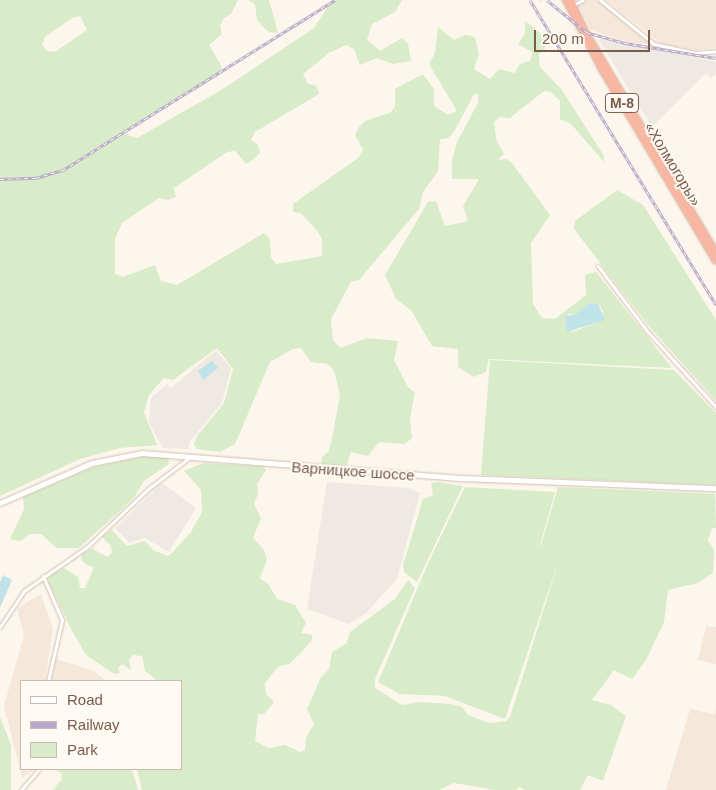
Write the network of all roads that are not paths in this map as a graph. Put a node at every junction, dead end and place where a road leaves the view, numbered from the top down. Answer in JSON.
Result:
{"nodes":[{"id":1,"x":583,"y":0,"type":"edge"},
{"id":2,"x":600,"y":0,"type":"edge"},
{"id":3,"x":569,"y":2,"type":"edge"},
{"id":4,"x":716,"y":51,"type":"edge"},
{"id":5,"x":716,"y":252,"type":"edge"},
{"id":6,"x":716,"y":261,"type":"edge"},
{"id":7,"x":598,"y":266,"type":"dead end"},
{"id":8,"x":716,"y":407,"type":"edge"},
{"id":9,"x":193,"y":455,"type":"junction"},
{"id":10,"x":716,"y":488,"type":"edge"},
{"id":11,"x":0,"y":503,"type":"edge"},
{"id":12,"x":43,"y":576,"type":"junction"},
{"id":13,"x":0,"y":627,"type":"edge"},
{"id":14,"x":48,"y":680,"type":"edge"},
{"id":15,"x":39,"y":770,"type":"edge"},
{"id":16,"x":21,"y":790,"type":"edge"}],
"edges":[{"from":1,"to":3,"type":"street"},
{"from":2,"to":4,"type":"street"},
{"from":3,"to":5,"type":"highway","name":"«Холмогоры»","number":"М-8"},
{"from":3,"to":6,"type":"highway","name":"«Холмогоры»","number":"М-8"},
{"from":7,"to":8,"type":"street"},
{"from":9,"to":10,"type":"street","name":"Варницкое шоссе"},
{"from":9,"to":11,"type":"street","name":"Варницкое шоссе"},
{"from":9,"to":12,"type":"street"},
{"from":12,"to":13,"type":"street"},
{"from":12,"to":14,"type":"street"},
{"from":15,"to":16,"type":"street"}]}
